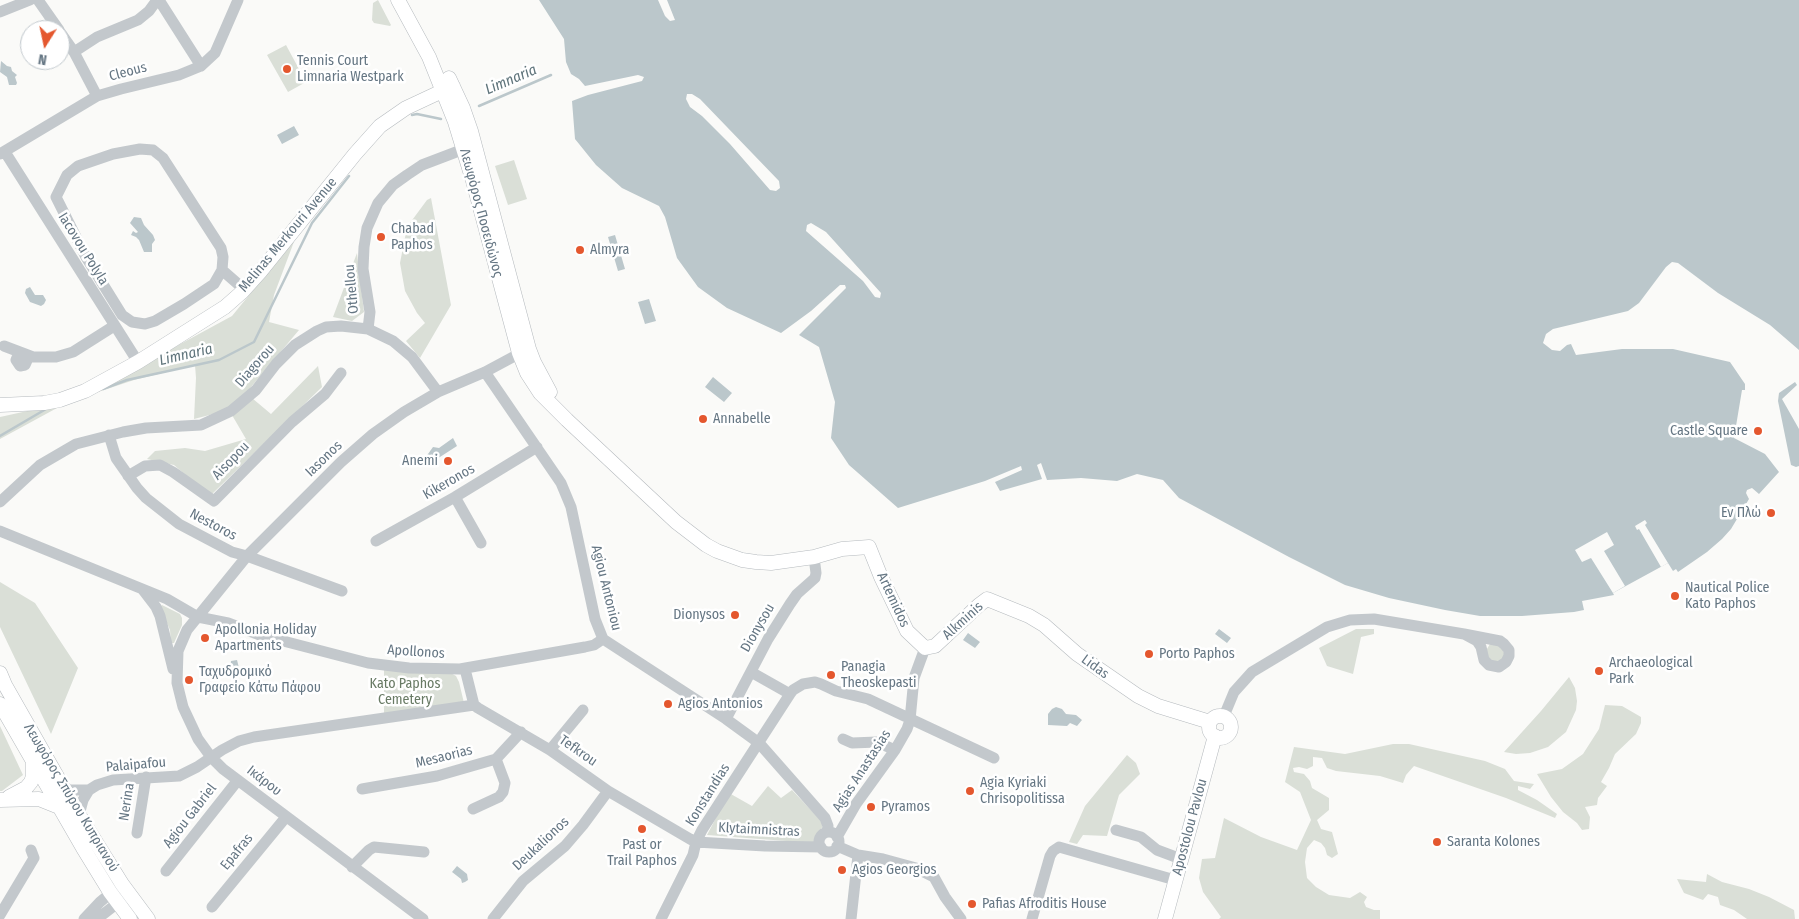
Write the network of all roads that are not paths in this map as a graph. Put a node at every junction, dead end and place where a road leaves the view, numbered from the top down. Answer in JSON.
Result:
{"nodes":[{"id":1,"x":30,"y":0,"type":"edge"},
{"id":2,"x":38,"y":0,"type":"edge"},
{"id":3,"x":158,"y":0,"type":"edge"},
{"id":4,"x":238,"y":0,"type":"edge"},
{"id":5,"x":398,"y":0,"type":"edge"},
{"id":6,"x":406,"y":0,"type":"edge"},
{"id":7,"x":0,"y":12,"type":"edge"},
{"id":8,"x":52,"y":20,"type":"edge"},
{"id":9,"x":70,"y":46,"type":"edge"},
{"id":10,"x":74,"y":52,"type":"junction"},
{"id":11,"x":202,"y":66,"type":"junction"},
{"id":12,"x":446,"y":83,"type":"junction"},
{"id":13,"x":97,"y":96,"type":"junction"},
{"id":14,"x":464,"y":150,"type":"junction"},
{"id":15,"x":2,"y":153,"type":"edge"},
{"id":16,"x":56,"y":197,"type":"junction"},
{"id":17,"x":40,"y":208,"type":"junction"},
{"id":18,"x":222,"y":270,"type":"junction"},
{"id":19,"x":238,"y":284,"type":"junction"},
{"id":20,"x":113,"y":298,"type":"junction"},
{"id":21,"x":101,"y":305,"type":"junction"},
{"id":22,"x":114,"y":326,"type":"junction"},
{"id":23,"x":368,"y":329,"type":"junction"},
{"id":24,"x":4,"y":346,"type":"dead end"},
{"id":25,"x":525,"y":354,"type":"junction"},
{"id":26,"x":135,"y":359,"type":"junction"},
{"id":27,"x":485,"y":372,"type":"junction"},
{"id":28,"x":341,"y":373,"type":"dead end"},
{"id":29,"x":438,"y":392,"type":"junction"},
{"id":30,"x":0,"y":398,"type":"edge"},
{"id":31,"x":0,"y":405,"type":"edge"},
{"id":32,"x":110,"y":435,"type":"junction"},
{"id":33,"x":537,"y":447,"type":"junction"},
{"id":34,"x":128,"y":476,"type":"junction"},
{"id":35,"x":455,"y":497,"type":"junction"},
{"id":36,"x":0,"y":502,"type":"edge"},
{"id":37,"x":0,"y":531,"type":"edge"},
{"id":38,"x":376,"y":541,"type":"dead end"},
{"id":39,"x":482,"y":543,"type":"dead end"},
{"id":40,"x":869,"y":547,"type":"joint"},
{"id":41,"x":247,"y":556,"type":"junction"},
{"id":42,"x":814,"y":557,"type":"junction"},
{"id":43,"x":143,"y":590,"type":"junction"},
{"id":44,"x":342,"y":591,"type":"dead end"},
{"id":45,"x":987,"y":599,"type":"joint"},
{"id":46,"x":201,"y":612,"type":"junction"},
{"id":47,"x":1464,"y":634,"type":"junction"},
{"id":48,"x":603,"y":639,"type":"junction"},
{"id":49,"x":1495,"y":641,"type":"junction"},
{"id":50,"x":925,"y":648,"type":"junction"},
{"id":51,"x":1483,"y":654,"type":"junction"},
{"id":52,"x":465,"y":669,"type":"junction"},
{"id":53,"x":0,"y":672,"type":"edge"},
{"id":54,"x":751,"y":672,"type":"junction"},
{"id":55,"x":177,"y":683,"type":"junction"},
{"id":56,"x":790,"y":694,"type":"junction"},
{"id":57,"x":0,"y":704,"type":"edge"},
{"id":58,"x":474,"y":705,"type":"junction"},
{"id":59,"x":583,"y":710,"type":"dead end"},
{"id":60,"x":1224,"y":716,"type":"junction"},
{"id":61,"x":726,"y":719,"type":"junction"},
{"id":62,"x":910,"y":720,"type":"junction"},
{"id":63,"x":1210,"y":722,"type":"junction"},
{"id":64,"x":521,"y":732,"type":"junction"},
{"id":65,"x":1215,"y":736,"type":"junction"},
{"id":66,"x":843,"y":738,"type":"dead end"},
{"id":67,"x":762,"y":747,"type":"junction"},
{"id":68,"x":550,"y":750,"type":"junction"},
{"id":69,"x":895,"y":750,"type":"junction"},
{"id":70,"x":211,"y":757,"type":"junction"},
{"id":71,"x":994,"y":758,"type":"dead end"},
{"id":72,"x":496,"y":759,"type":"junction"},
{"id":73,"x":33,"y":762,"type":"junction"},
{"id":74,"x":146,"y":777,"type":"junction"},
{"id":75,"x":238,"y":780,"type":"junction"},
{"id":76,"x":362,"y":789,"type":"dead end"},
{"id":77,"x":64,"y":790,"type":"junction"},
{"id":78,"x":89,"y":790,"type":"junction"},
{"id":79,"x":608,"y":791,"type":"junction"},
{"id":80,"x":1,"y":800,"type":"edge"},
{"id":81,"x":59,"y":807,"type":"junction"},
{"id":82,"x":473,"y":809,"type":"dead end"},
{"id":83,"x":79,"y":815,"type":"junction"},
{"id":84,"x":286,"y":816,"type":"junction"},
{"id":85,"x":1116,"y":830,"type":"dead end"},
{"id":86,"x":137,"y":833,"type":"dead end"},
{"id":87,"x":834,"y":838,"type":"junction"},
{"id":88,"x":696,"y":842,"type":"junction"},
{"id":89,"x":821,"y":847,"type":"junction"},
{"id":90,"x":31,"y":850,"type":"dead end"},
{"id":91,"x":424,"y":852,"type":"dead end"},
{"id":92,"x":858,"y":855,"type":"junction"},
{"id":93,"x":1181,"y":859,"type":"junction"},
{"id":94,"x":352,"y":867,"type":"junction"},
{"id":95,"x":166,"y":871,"type":"dead end"},
{"id":96,"x":1175,"y":880,"type":"junction"},
{"id":97,"x":126,"y":890,"type":"junction"},
{"id":98,"x":114,"y":897,"type":"junction"},
{"id":99,"x":212,"y":907,"type":"dead end"},
{"id":100,"x":0,"y":915,"type":"edge"},
{"id":101,"x":84,"y":919,"type":"edge"},
{"id":102,"x":97,"y":919,"type":"edge"},
{"id":103,"x":130,"y":919,"type":"edge"},
{"id":104,"x":148,"y":919,"type":"edge"},
{"id":105,"x":423,"y":919,"type":"edge"},
{"id":106,"x":493,"y":919,"type":"edge"},
{"id":107,"x":661,"y":919,"type":"edge"},
{"id":108,"x":851,"y":919,"type":"edge"},
{"id":109,"x":961,"y":919,"type":"edge"},
{"id":110,"x":1032,"y":919,"type":"edge"},
{"id":111,"x":1165,"y":919,"type":"edge"}],
"edges":[{"from":1,"to":7,"type":"street"},
{"from":2,"to":8,"type":"street"},
{"from":3,"to":10,"type":"street"},
{"from":3,"to":11,"type":"street"},
{"from":4,"to":11,"type":"street"},
{"from":5,"to":12,"type":"main road","name":"Λεωφόρος Ποσειδώνος"},
{"from":6,"to":12,"type":"main road","name":"Λεωφόρος Ποσειδώνος"},
{"from":9,"to":10,"type":"street"},
{"from":10,"to":13,"type":"street"},
{"from":11,"to":13,"type":"street","name":"Cleous"},
{"from":12,"to":14,"type":"main road","name":"Λεωφόρος Ποσειδώνος"},
{"from":12,"to":19,"type":"main road","name":"Melinas Merkouri Avenue"},
{"from":12,"to":25,"type":"main road","name":"Λεωφόρος Ποσειδώνος"},
{"from":12,"to":26,"type":"main road","name":"Melinas Merkouri Avenue"},
{"from":13,"to":15,"type":"street","name":"Cleous"},
{"from":14,"to":23,"type":"street","name":"Othellou"},
{"from":14,"to":25,"type":"main road","name":"Λεωφόρος Ποσειδώνος"},
{"from":15,"to":17,"type":"street","name":"Iacovou Polyla"},
{"from":16,"to":17,"type":"street"},
{"from":16,"to":18,"type":"street"},
{"from":16,"to":20,"type":"street"},
{"from":17,"to":21,"type":"street","name":"Iacovou Polyla"},
{"from":18,"to":19,"type":"street"},
{"from":18,"to":20,"type":"street"},
{"from":19,"to":26,"type":"main road","name":"Melinas Merkouri Avenue"},
{"from":20,"to":21,"type":"street"},
{"from":21,"to":22,"type":"street","name":"Iacovou Polyla"},
{"from":22,"to":24,"type":"street"},
{"from":22,"to":26,"type":"street","name":"Iacovou Polyla"},
{"from":23,"to":29,"type":"street","name":"Diagorou"},
{"from":23,"to":32,"type":"street","name":"Diagorou"},
{"from":25,"to":27,"type":"street","name":"Iasonos"},
{"from":25,"to":42,"type":"main road","name":"Λεωφόρος Ποσειδώνος"},
{"from":26,"to":30,"type":"main road","name":"Melinas Merkouri Avenue"},
{"from":26,"to":31,"type":"main road","name":"Melinas Merkouri Avenue"},
{"from":27,"to":29,"type":"street","name":"Iasonos"},
{"from":27,"to":33,"type":"street","name":"Agiou Antoniou"},
{"from":28,"to":34,"type":"street","name":"Aisopou"},
{"from":29,"to":41,"type":"street","name":"Iasonos"},
{"from":32,"to":34,"type":"street","name":"Nestoros"},
{"from":32,"to":36,"type":"street","name":"Diagorou"},
{"from":33,"to":35,"type":"street","name":"Kikeronos"},
{"from":33,"to":48,"type":"street","name":"Agiou Antoniou"},
{"from":34,"to":41,"type":"street","name":"Nestoros"},
{"from":35,"to":38,"type":"street","name":"Kikeronos"},
{"from":35,"to":39,"type":"street"},
{"from":37,"to":43,"type":"street","name":"Apollonos"},
{"from":40,"to":42,"type":"main road","name":"Λεωφόρος Ποσειδώνος"},
{"from":40,"to":50,"type":"main road","name":"Artemidos"},
{"from":41,"to":44,"type":"street","name":"Nestoros"},
{"from":41,"to":46,"type":"street","name":"Iasonos"},
{"from":42,"to":54,"type":"street","name":"Dionysou"},
{"from":43,"to":46,"type":"street","name":"Apollonos"},
{"from":43,"to":55,"type":"street"},
{"from":45,"to":50,"type":"main road","name":"Alkminis"},
{"from":45,"to":63,"type":"main road","name":"Lidas"},
{"from":46,"to":52,"type":"street","name":"Apollonos"},
{"from":46,"to":55,"type":"street","name":"Ικάρου"},
{"from":47,"to":49,"type":"street"},
{"from":47,"to":51,"type":"street"},
{"from":47,"to":60,"type":"street"},
{"from":48,"to":52,"type":"street","name":"Apollonos"},
{"from":48,"to":61,"type":"street","name":"Agiou Antoniou"},
{"from":49,"to":51,"type":"street"},
{"from":49,"to":51,"type":"street"},
{"from":50,"to":62,"type":"street"},
{"from":52,"to":58,"type":"street"},
{"from":53,"to":77,"type":"main road","name":"Λεωφόρος Σπύρου Κυπριανού"},
{"from":54,"to":56,"type":"street"},
{"from":54,"to":61,"type":"street","name":"Dionysou"},
{"from":55,"to":70,"type":"street","name":"Ικάρου"},
{"from":56,"to":62,"type":"street"},
{"from":56,"to":67,"type":"street","name":"Konstandias"},
{"from":57,"to":73,"type":"main road","name":"Λεωφόρος Σπύρου Κυπριανού"},
{"from":58,"to":64,"type":"street","name":"Tefkrou"},
{"from":58,"to":70,"type":"street","name":"Palaipafou"},
{"from":59,"to":68,"type":"street"},
{"from":60,"to":63,"type":"main road"},
{"from":60,"to":65,"type":"main road"},
{"from":61,"to":67,"type":"street","name":"Agiou Antoniou"},
{"from":62,"to":69,"type":"street","name":"Agias Anastasias"},
{"from":62,"to":71,"type":"street"},
{"from":63,"to":65,"type":"main road"},
{"from":64,"to":68,"type":"street","name":"Tefkrou"},
{"from":64,"to":72,"type":"street"},
{"from":65,"to":93,"type":"main road","name":"Apostolou Pavlou"},
{"from":66,"to":69,"type":"street"},
{"from":67,"to":87,"type":"street","name":"Agiou Antoniou"},
{"from":67,"to":88,"type":"street","name":"Konstandias"},
{"from":68,"to":79,"type":"street","name":"Tefkrou"},
{"from":69,"to":87,"type":"street","name":"Agias Anastasias"},
{"from":70,"to":74,"type":"street","name":"Palaipafou"},
{"from":70,"to":75,"type":"street","name":"Ικάρου"},
{"from":72,"to":76,"type":"street","name":"Mesaorias"},
{"from":72,"to":82,"type":"street"},
{"from":73,"to":80,"type":"main road"},
{"from":73,"to":81,"type":"main road","name":"Λεωφόρος Σπύρου Κυπριανού"},
{"from":74,"to":78,"type":"street","name":"Palaipafou"},
{"from":74,"to":86,"type":"street","name":"Nerina"},
{"from":75,"to":84,"type":"street","name":"Ικάρου"},
{"from":75,"to":95,"type":"street","name":"Agiou Gabriel"},
{"from":77,"to":78,"type":"street"},
{"from":77,"to":83,"type":"main road","name":"Λεωφόρος Σπύρου Κυπριανού"},
{"from":78,"to":83,"type":"street"},
{"from":79,"to":88,"type":"street","name":"Tefkrou"},
{"from":79,"to":106,"type":"street","name":"Deukalionos"},
{"from":80,"to":81,"type":"main road"},
{"from":81,"to":98,"type":"main road","name":"Λεωφόρος Σπύρου Κυπριανού"},
{"from":83,"to":97,"type":"main road","name":"Λεωφόρος Σπύρου Κυπριανού"},
{"from":84,"to":94,"type":"street","name":"Ικάρου"},
{"from":84,"to":99,"type":"street","name":"Epafras"},
{"from":85,"to":93,"type":"street"},
{"from":87,"to":89,"type":"street","name":"Klytaimnistras"},
{"from":87,"to":89,"type":"street","name":"Agias Anastasias"},
{"from":87,"to":92,"type":"street"},
{"from":88,"to":89,"type":"street","name":"Klytaimnistras"},
{"from":88,"to":107,"type":"street","name":"Konstandias"},
{"from":90,"to":100,"type":"street"},
{"from":91,"to":94,"type":"street"},
{"from":92,"to":108,"type":"street"},
{"from":92,"to":109,"type":"street"},
{"from":93,"to":96,"type":"main road","name":"Apostolou Pavlou"},
{"from":94,"to":105,"type":"street","name":"Ικάρου"},
{"from":96,"to":110,"type":"street"},
{"from":96,"to":111,"type":"main road","name":"Apostolou Pavlou"},
{"from":97,"to":98,"type":"street"},
{"from":97,"to":104,"type":"main road","name":"Λεωφόρος Σπύρου Κυπριανού"},
{"from":98,"to":101,"type":"street"},
{"from":98,"to":102,"type":"street"},
{"from":98,"to":103,"type":"main road","name":"Λεωφόρος Σπύρου Κυπριανού"}]}
